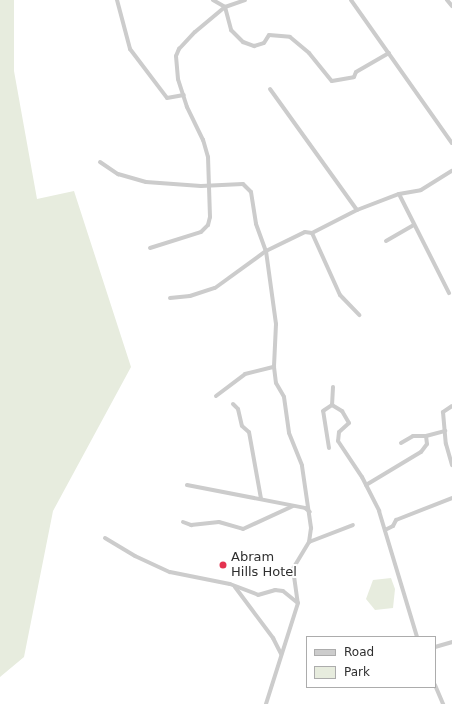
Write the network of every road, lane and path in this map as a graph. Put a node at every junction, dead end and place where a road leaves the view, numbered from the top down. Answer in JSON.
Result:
{"nodes":[{"id":1,"x":117,"y":0,"type":"edge"},
{"id":2,"x":213,"y":0,"type":"edge"},
{"id":3,"x":245,"y":0,"type":"edge"},
{"id":4,"x":351,"y":0,"type":"edge"},
{"id":5,"x":447,"y":0,"type":"edge"},
{"id":6,"x":452,"y":6,"type":"edge"},
{"id":7,"x":225,"y":8,"type":"junction"},
{"id":8,"x":389,"y":54,"type":"junction"},
{"id":9,"x":270,"y":90,"type":"dead end"},
{"id":10,"x":184,"y":95,"type":"junction"},
{"id":11,"x":452,"y":143,"type":"edge"},
{"id":12,"x":100,"y":162,"type":"dead end"},
{"id":13,"x":452,"y":171,"type":"edge"},
{"id":14,"x":210,"y":184,"type":"junction"},
{"id":15,"x":399,"y":194,"type":"junction"},
{"id":16,"x":357,"y":210,"type":"junction"},
{"id":17,"x":414,"y":226,"type":"junction"},
{"id":18,"x":312,"y":233,"type":"junction"},
{"id":19,"x":386,"y":241,"type":"dead end"},
{"id":20,"x":150,"y":248,"type":"dead end"},
{"id":21,"x":266,"y":251,"type":"junction"},
{"id":22,"x":449,"y":293,"type":"dead end"},
{"id":23,"x":170,"y":298,"type":"dead end"},
{"id":24,"x":359,"y":315,"type":"dead end"},
{"id":25,"x":274,"y":367,"type":"junction"},
{"id":26,"x":333,"y":387,"type":"dead end"},
{"id":27,"x":216,"y":396,"type":"dead end"},
{"id":28,"x":233,"y":404,"type":"dead end"},
{"id":29,"x":332,"y":405,"type":"junction"},
{"id":30,"x":452,"y":406,"type":"edge"},
{"id":31,"x":445,"y":431,"type":"junction"},
{"id":32,"x":426,"y":436,"type":"junction"},
{"id":33,"x":401,"y":443,"type":"dead end"},
{"id":34,"x":329,"y":448,"type":"dead end"},
{"id":35,"x":452,"y":465,"type":"edge"},
{"id":36,"x":188,"y":485,"type":"dead end"},
{"id":37,"x":366,"y":485,"type":"junction"},
{"id":38,"x":452,"y":498,"type":"edge"},
{"id":39,"x":261,"y":500,"type":"junction"},
{"id":40,"x":309,"y":503,"type":"junction"},
{"id":41,"x":293,"y":506,"type":"junction"},
{"id":42,"x":305,"y":508,"type":"junction"},
{"id":43,"x":310,"y":512,"type":"junction"},
{"id":44,"x":183,"y":522,"type":"dead end"},
{"id":45,"x":353,"y":524,"type":"dead end"},
{"id":46,"x":385,"y":530,"type":"junction"},
{"id":47,"x":105,"y":538,"type":"dead end"},
{"id":48,"x":310,"y":542,"type":"junction"},
{"id":49,"x":234,"y":586,"type":"junction"},
{"id":50,"x":298,"y":603,"type":"junction"},
{"id":51,"x":417,"y":636,"type":"edge"},
{"id":52,"x":452,"y":642,"type":"edge"},
{"id":53,"x":436,"y":647,"type":"edge"},
{"id":54,"x":281,"y":654,"type":"junction"},
{"id":55,"x":436,"y":687,"type":"edge"},
{"id":56,"x":266,"y":704,"type":"edge"},
{"id":57,"x":443,"y":704,"type":"edge"}],
"edges":[{"from":1,"to":10,"type":"street"},
{"from":2,"to":7,"type":"street"},
{"from":3,"to":7,"type":"street"},
{"from":4,"to":8,"type":"street"},
{"from":5,"to":6,"type":"street"},
{"from":7,"to":8,"type":"street"},
{"from":7,"to":10,"type":"street"},
{"from":8,"to":11,"type":"street"},
{"from":9,"to":16,"type":"street"},
{"from":10,"to":14,"type":"street"},
{"from":12,"to":14,"type":"street"},
{"from":13,"to":15,"type":"street"},
{"from":14,"to":20,"type":"street"},
{"from":14,"to":21,"type":"street"},
{"from":15,"to":16,"type":"street"},
{"from":15,"to":17,"type":"street"},
{"from":16,"to":18,"type":"street"},
{"from":17,"to":19,"type":"street"},
{"from":17,"to":22,"type":"street"},
{"from":18,"to":21,"type":"street"},
{"from":18,"to":24,"type":"street"},
{"from":21,"to":23,"type":"street"},
{"from":21,"to":25,"type":"street"},
{"from":25,"to":27,"type":"street"},
{"from":25,"to":40,"type":"street"},
{"from":26,"to":29,"type":"street"},
{"from":28,"to":39,"type":"street"},
{"from":29,"to":34,"type":"street"},
{"from":29,"to":37,"type":"street"},
{"from":30,"to":31,"type":"street"},
{"from":31,"to":32,"type":"street"},
{"from":31,"to":35,"type":"street"},
{"from":32,"to":33,"type":"street"},
{"from":32,"to":37,"type":"street"},
{"from":36,"to":39,"type":"street"},
{"from":37,"to":46,"type":"street"},
{"from":38,"to":46,"type":"street"},
{"from":39,"to":41,"type":"street"},
{"from":40,"to":42,"type":"street"},
{"from":40,"to":43,"type":"street"},
{"from":41,"to":42,"type":"street"},
{"from":41,"to":44,"type":"street"},
{"from":42,"to":43,"type":"street"},
{"from":43,"to":48,"type":"street"},
{"from":45,"to":48,"type":"street"},
{"from":46,"to":51,"type":"street"},
{"from":47,"to":49,"type":"street"},
{"from":48,"to":50,"type":"street"},
{"from":49,"to":50,"type":"street"},
{"from":49,"to":54,"type":"street"},
{"from":50,"to":54,"type":"street"},
{"from":52,"to":53,"type":"street"},
{"from":54,"to":56,"type":"street"},
{"from":55,"to":57,"type":"street"}]}
